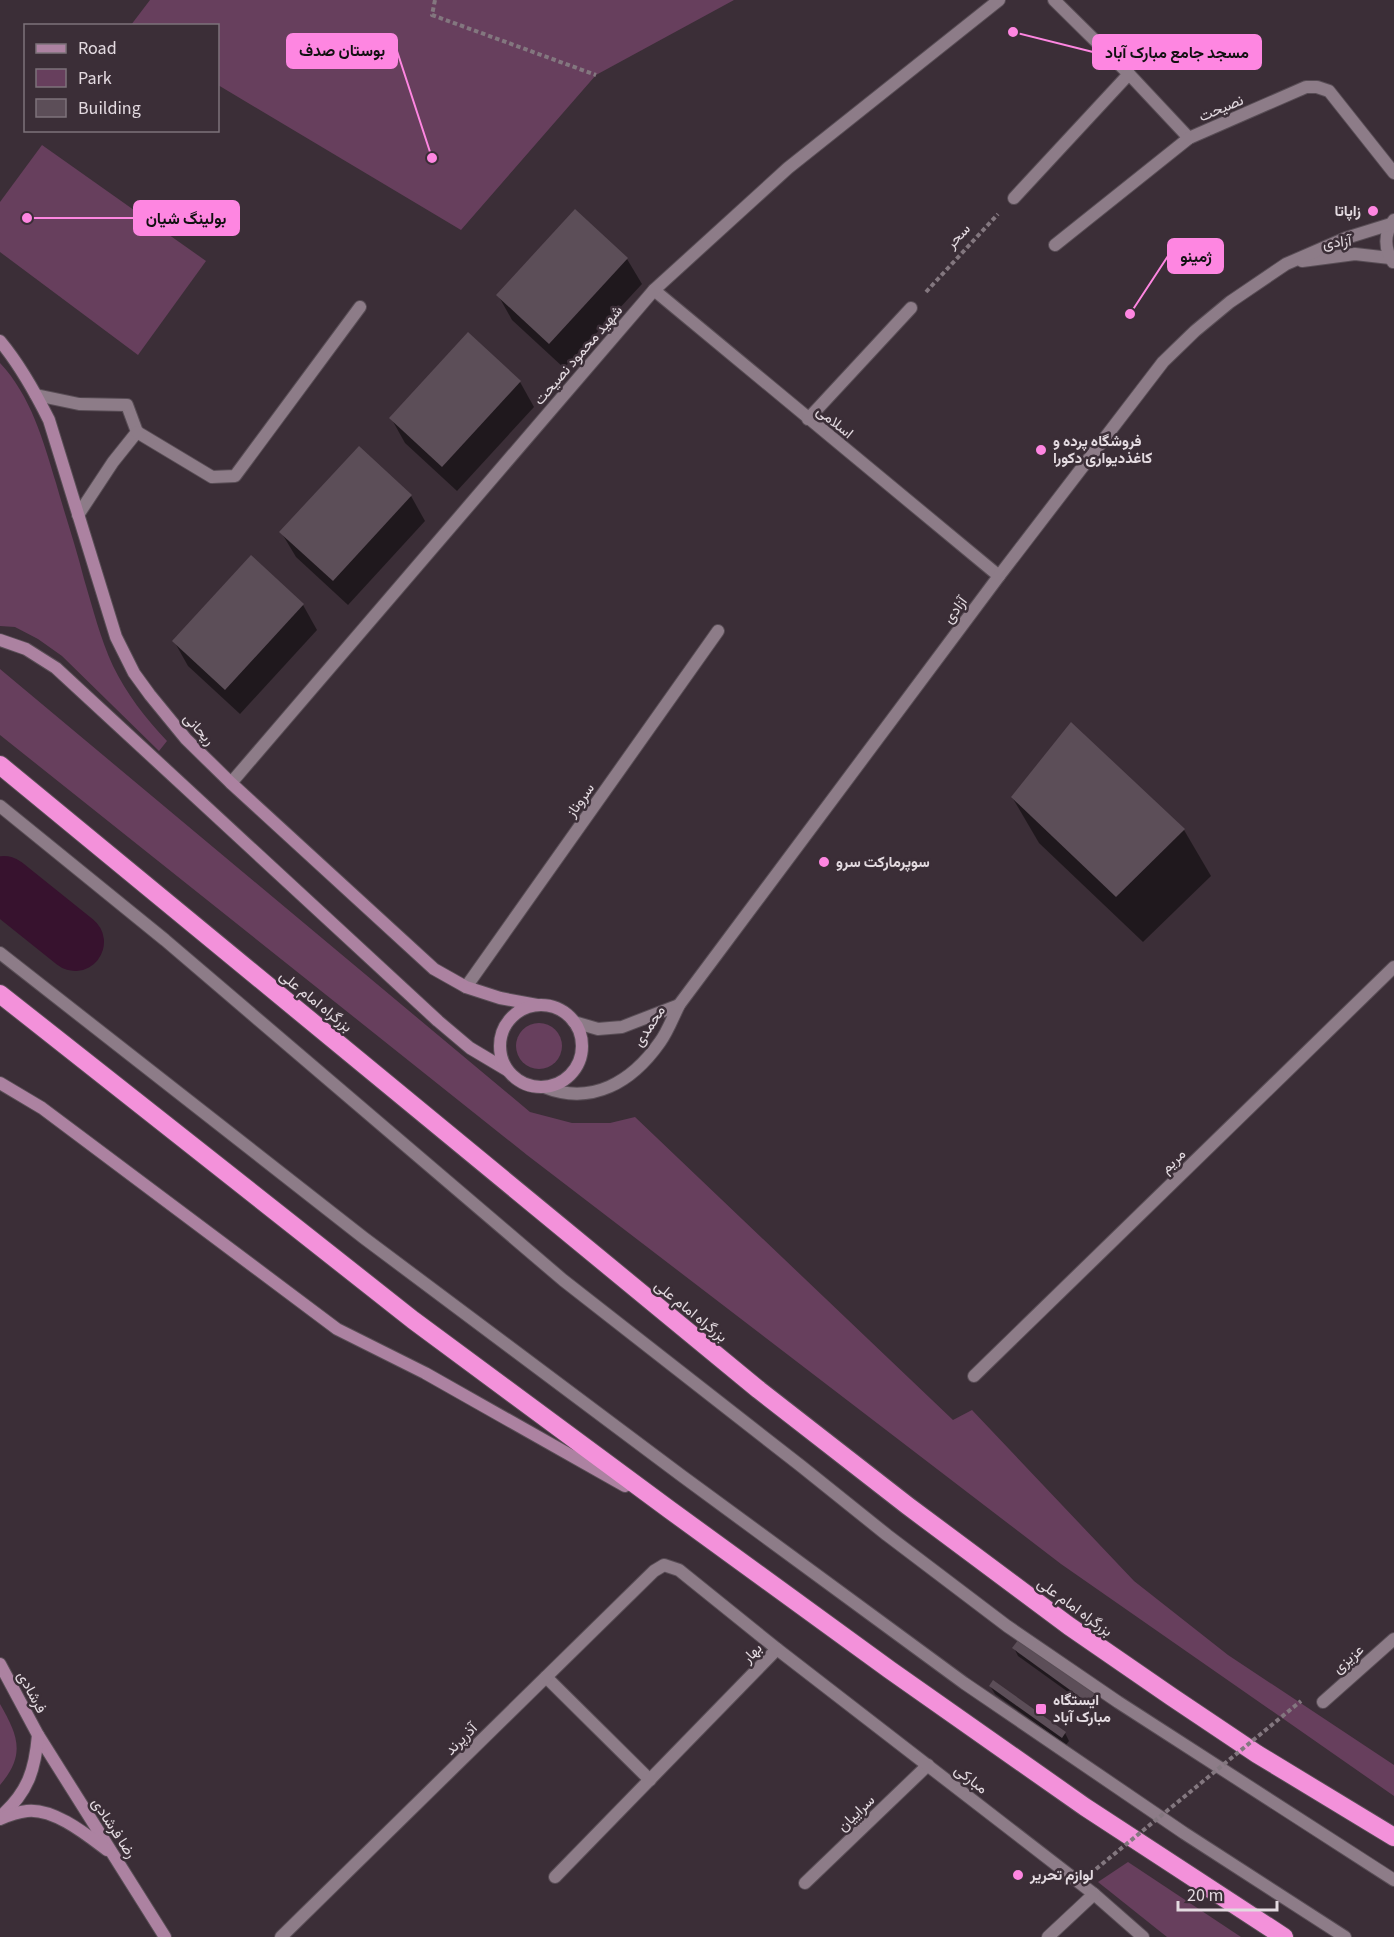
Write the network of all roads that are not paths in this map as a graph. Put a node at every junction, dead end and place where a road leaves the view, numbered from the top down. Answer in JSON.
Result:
{"nodes":[{"id":1,"x":999,"y":0,"type":"edge"},
{"id":2,"x":1054,"y":0,"type":"edge"},
{"id":3,"x":1129,"y":74,"type":"junction"},
{"id":4,"x":1189,"y":138,"type":"junction"},
{"id":5,"x":1394,"y":173,"type":"edge"},
{"id":6,"x":1014,"y":198,"type":"road end"},
{"id":7,"x":1393,"y":222,"type":"edge"},
{"id":8,"x":1055,"y":245,"type":"dead end"},
{"id":9,"x":1392,"y":260,"type":"edge"},
{"id":10,"x":1286,"y":264,"type":"junction"},
{"id":11,"x":654,"y":290,"type":"junction"},
{"id":12,"x":360,"y":307,"type":"dead end"},
{"id":13,"x":911,"y":308,"type":"road end"},
{"id":14,"x":0,"y":340,"type":"edge"},
{"id":15,"x":36,"y":395,"type":"junction"},
{"id":16,"x":808,"y":419,"type":"junction"},
{"id":17,"x":137,"y":432,"type":"junction"},
{"id":18,"x":78,"y":515,"type":"junction"},
{"id":19,"x":999,"y":576,"type":"junction"},
{"id":20,"x":718,"y":631,"type":"dead end"},
{"id":21,"x":0,"y":640,"type":"edge"},
{"id":22,"x":0,"y":765,"type":"edge"},
{"id":23,"x":231,"y":783,"type":"junction"},
{"id":24,"x":0,"y":806,"type":"edge"},
{"id":25,"x":0,"y":953,"type":"edge"},
{"id":26,"x":1394,"y":967,"type":"edge"},
{"id":27,"x":466,"y":987,"type":"junction"},
{"id":28,"x":0,"y":994,"type":"edge"},
{"id":29,"x":537,"y":1005,"type":"junction"},
{"id":30,"x":680,"y":1005,"type":"junction"},
{"id":31,"x":574,"y":1022,"type":"junction"},
{"id":32,"x":507,"y":1070,"type":"junction"},
{"id":33,"x":0,"y":1083,"type":"edge"},
{"id":34,"x":544,"y":1087,"type":"junction"},
{"id":35,"x":974,"y":1376,"type":"dead end"},
{"id":36,"x":670,"y":1510,"type":"junction"},
{"id":37,"x":664,"y":1566,"type":"joint"},
{"id":38,"x":1394,"y":1639,"type":"edge"},
{"id":39,"x":777,"y":1649,"type":"junction"},
{"id":40,"x":0,"y":1664,"type":"edge"},
{"id":41,"x":546,"y":1677,"type":"junction"},
{"id":42,"x":1323,"y":1702,"type":"dead end"},
{"id":43,"x":38,"y":1735,"type":"junction"},
{"id":44,"x":928,"y":1765,"type":"junction"},
{"id":45,"x":650,"y":1780,"type":"junction"},
{"id":46,"x":0,"y":1818,"type":"edge"},
{"id":47,"x":1394,"y":1837,"type":"edge"},
{"id":48,"x":115,"y":1855,"type":"junction"},
{"id":49,"x":555,"y":1877,"type":"dead end"},
{"id":50,"x":1394,"y":1880,"type":"edge"},
{"id":51,"x":805,"y":1883,"type":"dead end"},
{"id":52,"x":1094,"y":1894,"type":"junction"},
{"id":53,"x":1282,"y":1936,"type":"edge"},
{"id":54,"x":165,"y":1937,"type":"edge"},
{"id":55,"x":281,"y":1937,"type":"edge"},
{"id":56,"x":1048,"y":1937,"type":"edge"},
{"id":57,"x":1143,"y":1937,"type":"edge"},
{"id":58,"x":1345,"y":1937,"type":"edge"}],
"edges":[{"from":1,"to":11,"type":"street","name":"شهید محمود نصیحت"},
{"from":2,"to":3,"type":"street"},
{"from":3,"to":4,"type":"street"},
{"from":3,"to":6,"type":"street"},
{"from":4,"to":5,"type":"street","name":"نصیحت"},
{"from":4,"to":8,"type":"street","name":"نصیحت"},
{"from":7,"to":9,"type":"street"},
{"from":7,"to":10,"type":"street","name":"آزادی"},
{"from":9,"to":10,"type":"street","name":"آزادی"},
{"from":10,"to":19,"type":"street","name":"آزادی"},
{"from":11,"to":16,"type":"street","name":"اسلامی"},
{"from":11,"to":23,"type":"street","name":"شهید محمود نصیحت"},
{"from":12,"to":17,"type":"street"},
{"from":13,"to":16,"type":"street"},
{"from":14,"to":15,"type":"main road","name":"ریحانی"},
{"from":15,"to":17,"type":"street"},
{"from":15,"to":18,"type":"main road","name":"ریحانی"},
{"from":16,"to":19,"type":"street","name":"اسلامی"},
{"from":17,"to":18,"type":"street"},
{"from":18,"to":23,"type":"main road","name":"ریحانی"},
{"from":19,"to":30,"type":"street","name":"آزادی"},
{"from":20,"to":27,"type":"street","name":"سروناز"},
{"from":21,"to":32,"type":"main road"},
{"from":22,"to":47,"type":"highway","name":"بزرگراه امام علی"},
{"from":23,"to":27,"type":"main road","name":"ریحانی"},
{"from":24,"to":50,"type":"street"},
{"from":25,"to":58,"type":"street"},
{"from":26,"to":35,"type":"street","name":"مریم"},
{"from":27,"to":29,"type":"main road","name":"ریحانی"},
{"from":28,"to":36,"type":"highway"},
{"from":29,"to":31,"type":"main road"},
{"from":29,"to":32,"type":"main road"},
{"from":30,"to":31,"type":"street","name":"محمدی"},
{"from":30,"to":34,"type":"street","name":"محمدی"},
{"from":31,"to":34,"type":"main road"},
{"from":32,"to":34,"type":"main road"},
{"from":33,"to":36,"type":"main road"},
{"from":36,"to":53,"type":"highway"},
{"from":37,"to":39,"type":"street","name":"بهار"},
{"from":37,"to":41,"type":"street","name":"آذرپرند"},
{"from":38,"to":42,"type":"street","name":"عزیزی"},
{"from":39,"to":44,"type":"street","name":"مبارکی"},
{"from":39,"to":45,"type":"street","name":"بهار"},
{"from":40,"to":43,"type":"main road","name":"فرشادی"},
{"from":41,"to":45,"type":"street"},
{"from":41,"to":55,"type":"street","name":"آذرپرند"},
{"from":43,"to":46,"type":"main road"},
{"from":43,"to":48,"type":"main road","name":"رضا فرشادی"},
{"from":44,"to":51,"type":"street","name":"سراییان"},
{"from":44,"to":52,"type":"street","name":"مبارکی"},
{"from":45,"to":49,"type":"street","name":"بهار"},
{"from":46,"to":48,"type":"main road"},
{"from":48,"to":54,"type":"main road","name":"رضا فرشادی"},
{"from":52,"to":56,"type":"street"},
{"from":52,"to":57,"type":"street","name":"مبارکی"}]}
